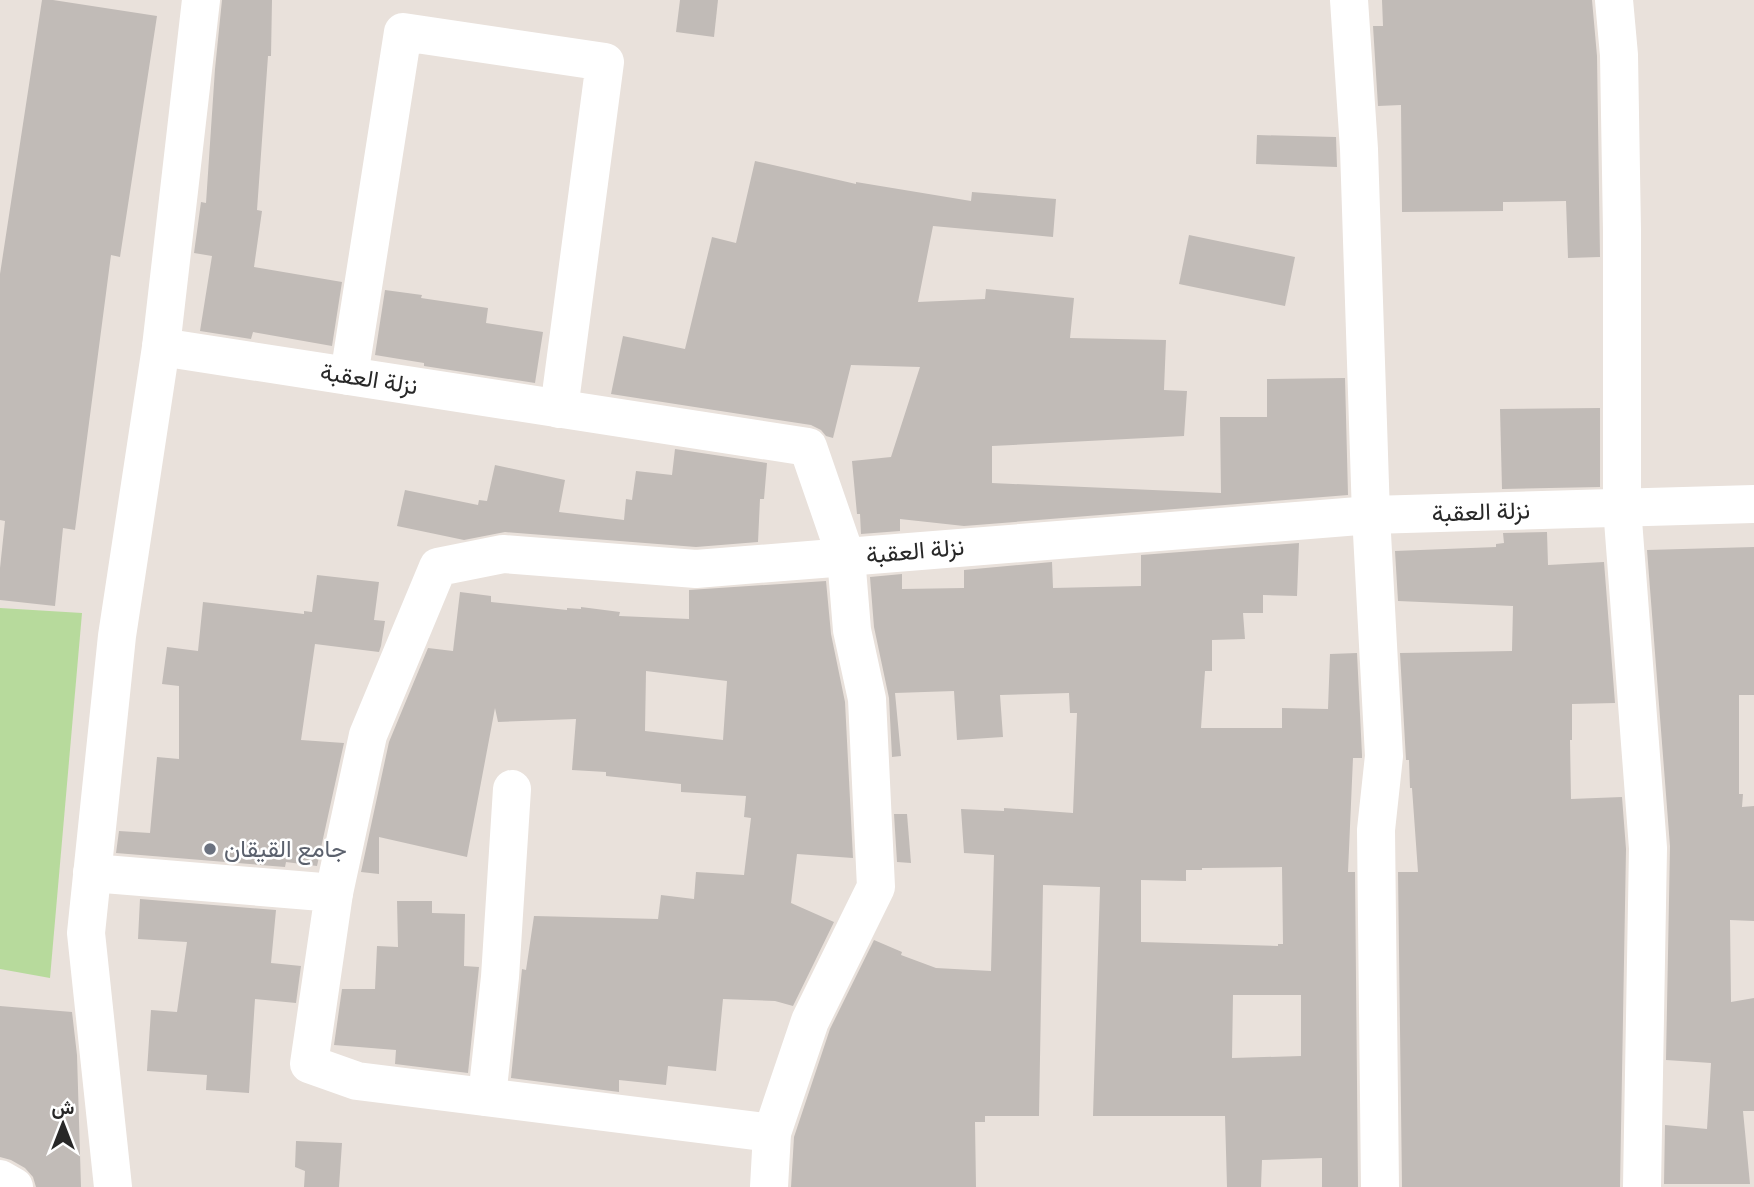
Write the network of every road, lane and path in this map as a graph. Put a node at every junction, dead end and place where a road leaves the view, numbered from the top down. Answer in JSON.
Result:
{"nodes":[{"id":1,"x":201,"y":0,"type":"edge"},
{"id":2,"x":1349,"y":0,"type":"edge"},
{"id":3,"x":1614,"y":0,"type":"edge"},
{"id":4,"x":161,"y":347,"type":"junction"},
{"id":5,"x":349,"y":376,"type":"junction"},
{"id":6,"x":559,"y":409,"type":"junction"},
{"id":7,"x":1754,"y":503,"type":"edge"},
{"id":8,"x":1622,"y":507,"type":"junction"},
{"id":9,"x":1371,"y":515,"type":"junction"},
{"id":10,"x":846,"y":557,"type":"junction"},
{"id":11,"x":512,"y":789,"type":"dead end"},
{"id":12,"x":92,"y":873,"type":"junction"},
{"id":13,"x":334,"y":893,"type":"junction"},
{"id":14,"x":486,"y":1097,"type":"junction"},
{"id":15,"x":772,"y":1133,"type":"junction"},
{"id":16,"x":0,"y":1180,"type":"edge"},
{"id":17,"x":14,"y":1187,"type":"edge"},
{"id":18,"x":113,"y":1187,"type":"edge"},
{"id":19,"x":769,"y":1187,"type":"edge"},
{"id":20,"x":1380,"y":1187,"type":"edge"},
{"id":21,"x":1642,"y":1187,"type":"edge"}],
"edges":[{"from":1,"to":4,"type":"street"},
{"from":2,"to":9,"type":"street"},
{"from":3,"to":8,"type":"street"},
{"from":4,"to":5,"type":"street","name":"نزلة العقبة"},
{"from":4,"to":12,"type":"street"},
{"from":5,"to":6,"type":"street","name":"نزلة العقبة"},
{"from":5,"to":6,"type":"street"},
{"from":6,"to":10,"type":"street","name":"نزلة العقبة"},
{"from":7,"to":8,"type":"street","name":"نزلة العقبة"},
{"from":8,"to":9,"type":"street","name":"نزلة العقبة"},
{"from":8,"to":21,"type":"street"},
{"from":9,"to":10,"type":"street","name":"نزلة العقبة"},
{"from":9,"to":20,"type":"street"},
{"from":10,"to":13,"type":"street"},
{"from":10,"to":15,"type":"street"},
{"from":11,"to":14,"type":"street"},
{"from":12,"to":13,"type":"street"},
{"from":12,"to":18,"type":"street"},
{"from":13,"to":14,"type":"street"},
{"from":14,"to":15,"type":"street"},
{"from":15,"to":19,"type":"street"},
{"from":16,"to":17,"type":"street"}]}
